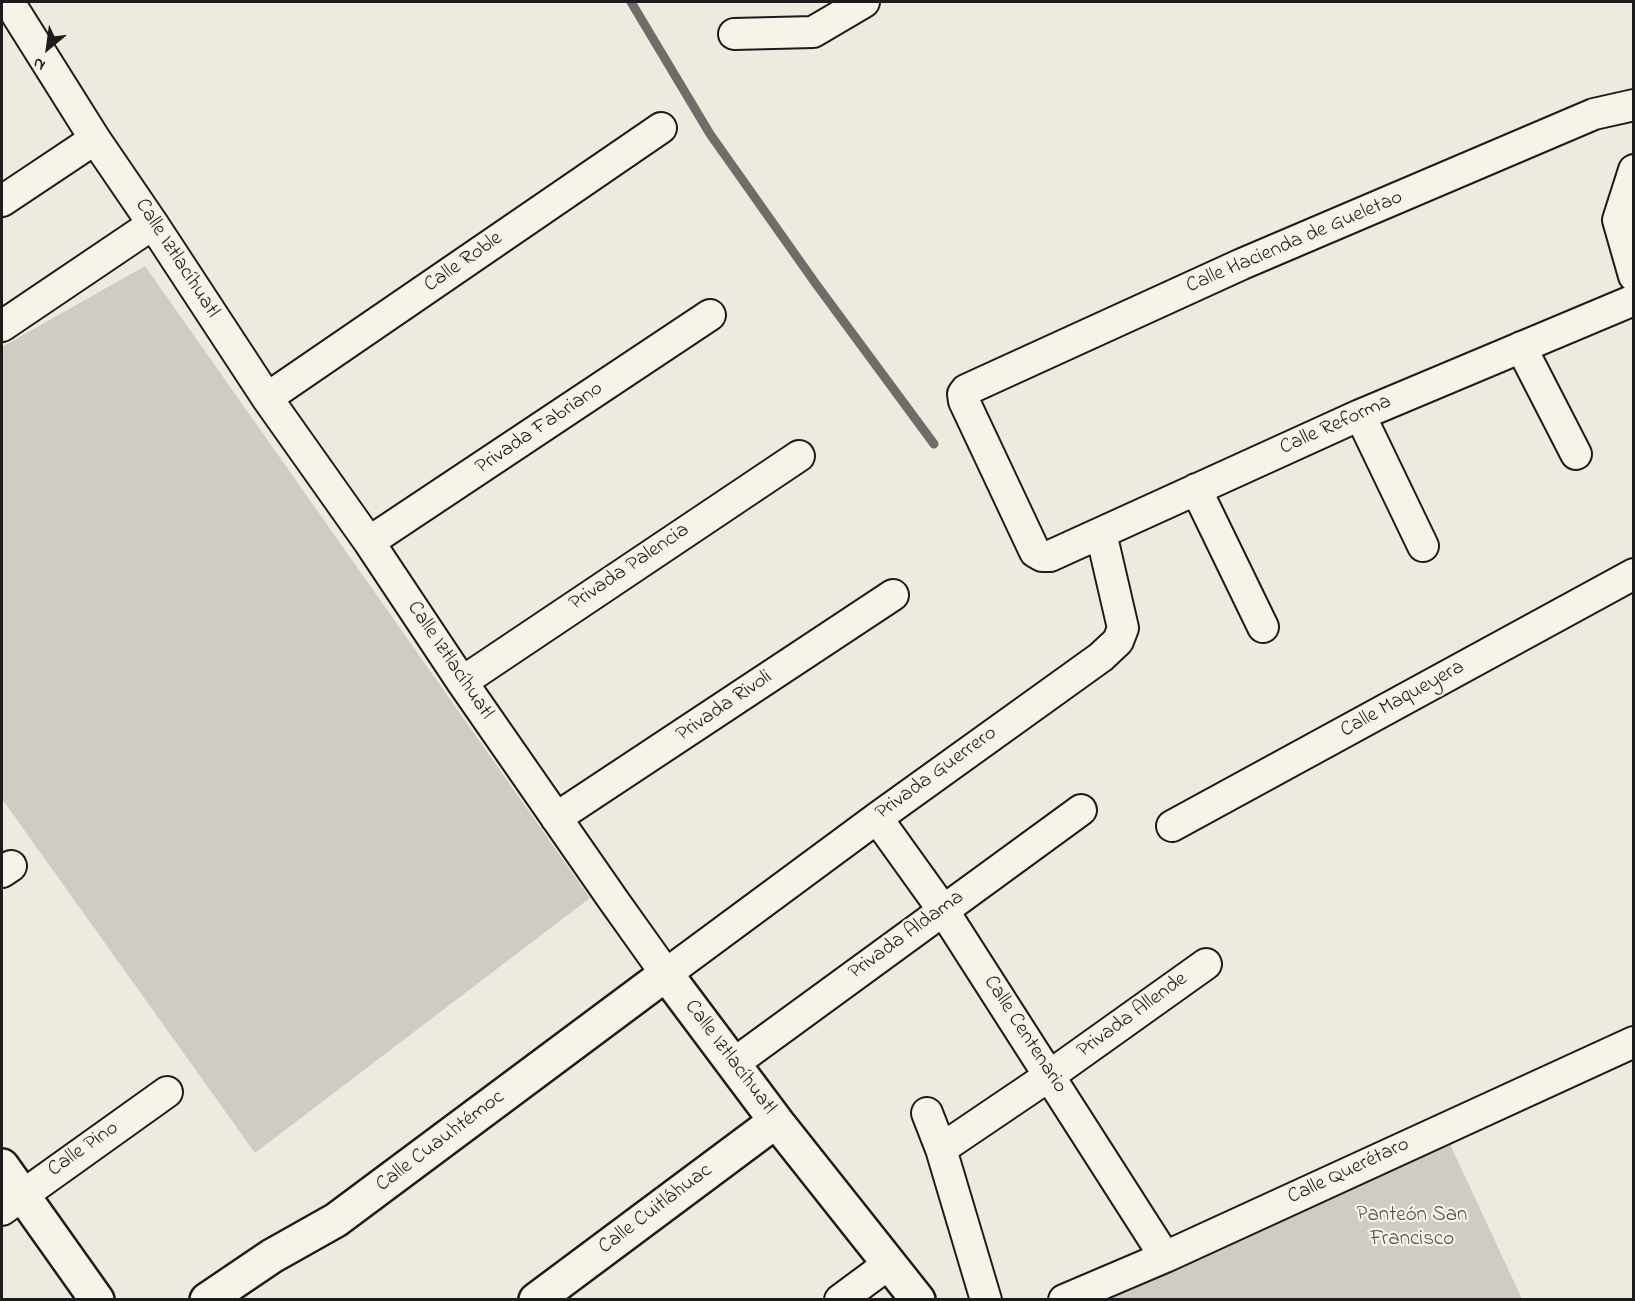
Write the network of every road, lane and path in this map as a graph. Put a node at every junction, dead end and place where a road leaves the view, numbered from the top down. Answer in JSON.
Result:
{"nodes":[{"id":1,"x":9,"y":2,"type":"edge"},
{"id":2,"x":864,"y":2,"type":"edge"},
{"id":3,"x":734,"y":34,"type":"dead end"},
{"id":4,"x":1634,"y":105,"type":"edge"},
{"id":5,"x":661,"y":128,"type":"dead end"},
{"id":6,"x":95,"y":139,"type":"junction"},
{"id":7,"x":1634,"y":170,"type":"edge"},
{"id":8,"x":2,"y":201,"type":"edge"},
{"id":9,"x":153,"y":224,"type":"junction"},
{"id":10,"x":1634,"y":276,"type":"edge"},
{"id":11,"x":1634,"y":300,"type":"edge"},
{"id":12,"x":710,"y":315,"type":"dead end"},
{"id":13,"x":2,"y":326,"type":"edge"},
{"id":14,"x":1521,"y":347,"type":"junction"},
{"id":15,"x":267,"y":398,"type":"junction"},
{"id":16,"x":1360,"y":415,"type":"junction"},
{"id":17,"x":1576,"y":454,"type":"dead end"},
{"id":18,"x":799,"y":456,"type":"dead end"},
{"id":19,"x":1196,"y":489,"type":"junction"},
{"id":20,"x":1101,"y":533,"type":"junction"},
{"id":21,"x":369,"y":542,"type":"junction"},
{"id":22,"x":1423,"y":546,"type":"dead end"},
{"id":23,"x":1042,"y":556,"type":"joint"},
{"id":24,"x":1634,"y":574,"type":"edge"},
{"id":25,"x":894,"y":595,"type":"dead end"},
{"id":26,"x":1263,"y":627,"type":"dead end"},
{"id":27,"x":462,"y":682,"type":"junction"},
{"id":28,"x":1081,"y":810,"type":"dead end"},
{"id":29,"x":556,"y":818,"type":"junction"},
{"id":30,"x":877,"y":818,"type":"junction"},
{"id":31,"x":1172,"y":826,"type":"dead end"},
{"id":32,"x":943,"y":910,"type":"junction"},
{"id":33,"x":1206,"y":964,"type":"dead end"},
{"id":34,"x":666,"y":974,"type":"junction"},
{"id":35,"x":1634,"y":1042,"type":"edge"},
{"id":36,"x":733,"y":1064,"type":"junction"},
{"id":37,"x":1049,"y":1076,"type":"junction"},
{"id":38,"x":167,"y":1092,"type":"dead end"},
{"id":39,"x":927,"y":1113,"type":"dead end"},
{"id":40,"x":776,"y":1121,"type":"junction"},
{"id":41,"x":941,"y":1149,"type":"junction"},
{"id":42,"x":2,"y":1166,"type":"edge"},
{"id":43,"x":11,"y":1202,"type":"edge"},
{"id":44,"x":1166,"y":1257,"type":"junction"},
{"id":45,"x":890,"y":1263,"type":"junction"},
{"id":46,"x":97,"y":1299,"type":"edge"},
{"id":47,"x":207,"y":1299,"type":"edge"},
{"id":48,"x":536,"y":1299,"type":"edge"},
{"id":49,"x":840,"y":1299,"type":"edge"},
{"id":50,"x":918,"y":1299,"type":"edge"},
{"id":51,"x":986,"y":1299,"type":"edge"},
{"id":52,"x":1064,"y":1299,"type":"edge"}],
"edges":[{"from":1,"to":6,"type":"street","name":"Calle Iztlacíhuatl"},
{"from":2,"to":3,"type":"street"},
{"from":4,"to":23,"type":"street","name":"Calle Hacienda de Gueletao"},
{"from":5,"to":15,"type":"street","name":"Calle Roble"},
{"from":6,"to":8,"type":"street"},
{"from":6,"to":9,"type":"street","name":"Calle Iztlacíhuatl"},
{"from":7,"to":10,"type":"street"},
{"from":9,"to":13,"type":"street"},
{"from":9,"to":15,"type":"street","name":"Calle Iztlacíhuatl"},
{"from":11,"to":14,"type":"street","name":"Calle Reforma"},
{"from":12,"to":21,"type":"street","name":"Privada Fabriano"},
{"from":14,"to":16,"type":"street","name":"Calle Reforma"},
{"from":14,"to":17,"type":"street"},
{"from":15,"to":21,"type":"street","name":"Calle Iztlacíhuatl"},
{"from":16,"to":19,"type":"street","name":"Calle Reforma"},
{"from":16,"to":22,"type":"street"},
{"from":18,"to":27,"type":"street","name":"Privada Palencia"},
{"from":19,"to":20,"type":"street","name":"Calle Reforma"},
{"from":19,"to":26,"type":"street"},
{"from":20,"to":23,"type":"street","name":"Calle Reforma"},
{"from":20,"to":30,"type":"street","name":"Privada Guerrero"},
{"from":21,"to":27,"type":"street","name":"Calle Iztlacíhuatl"},
{"from":24,"to":31,"type":"street","name":"Calle Maqueyera"},
{"from":25,"to":29,"type":"street","name":"Privada Rivoli"},
{"from":27,"to":29,"type":"street","name":"Calle Iztlacíhuatl"},
{"from":28,"to":32,"type":"street","name":"Privada Aldama"},
{"from":29,"to":34,"type":"street","name":"Calle Iztlacíhuatl"},
{"from":30,"to":32,"type":"street","name":"Calle Centenario"},
{"from":30,"to":34,"type":"street","name":"Privada Guerrero"},
{"from":32,"to":36,"type":"street","name":"Privada Aldama"},
{"from":32,"to":37,"type":"street","name":"Calle Centenario"},
{"from":33,"to":37,"type":"street","name":"Privada Allende"},
{"from":34,"to":36,"type":"street","name":"Calle Iztlacíhuatl"},
{"from":34,"to":47,"type":"street","name":"Calle Cuauhtémoc"},
{"from":35,"to":44,"type":"street","name":"Calle Querétaro"},
{"from":36,"to":40,"type":"street","name":"Calle Iztlacíhuatl"},
{"from":37,"to":41,"type":"street","name":"Privada Allende"},
{"from":37,"to":44,"type":"street","name":"Calle Centenario"},
{"from":38,"to":43,"type":"street","name":"Calle Pino"},
{"from":39,"to":41,"type":"street"},
{"from":40,"to":45,"type":"street","name":"Calle Iztlacíhuatl"},
{"from":40,"to":48,"type":"street","name":"Calle Cuitláhuac"},
{"from":41,"to":51,"type":"street"},
{"from":42,"to":43,"type":"street"},
{"from":43,"to":46,"type":"street"},
{"from":44,"to":52,"type":"street","name":"Calle Querétaro"},
{"from":45,"to":49,"type":"street"},
{"from":45,"to":50,"type":"street","name":"Calle Iztlacíhuatl"}]}
